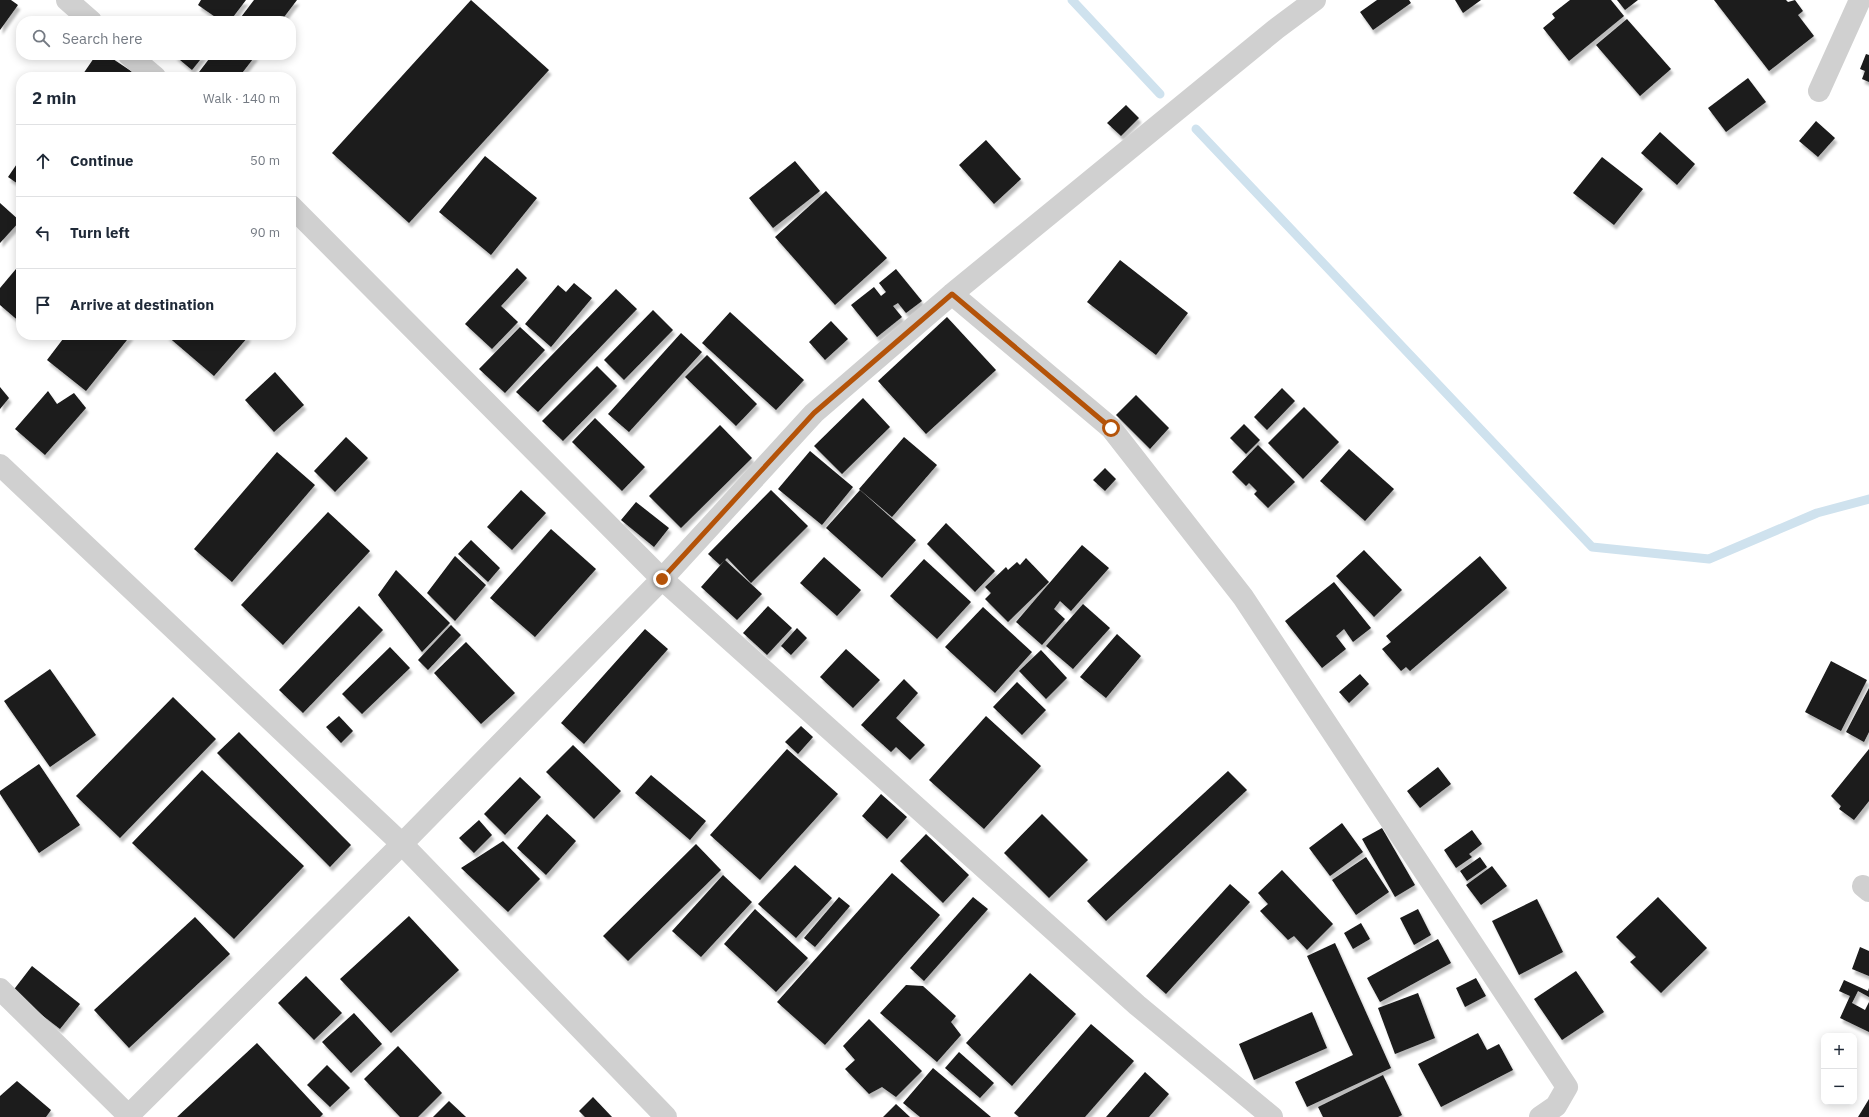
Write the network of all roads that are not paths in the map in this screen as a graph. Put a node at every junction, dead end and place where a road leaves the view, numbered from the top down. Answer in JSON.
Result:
{"nodes":[{"id":1,"x":67,"y":0,"type":"edge"},
{"id":2,"x":1316,"y":0,"type":"edge"},
{"id":3,"x":1860,"y":0,"type":"edge"},
{"id":4,"x":85,"y":16,"type":"edge"},
{"id":5,"x":136,"y":60,"type":"edge"},
{"id":6,"x":149,"y":72,"type":"edge"},
{"id":7,"x":1819,"y":91,"type":"dead end"},
{"id":8,"x":296,"y":211,"type":"edge"},
{"id":9,"x":952,"y":294,"type":"junction"},
{"id":10,"x":0,"y":465,"type":"edge"},
{"id":11,"x":662,"y":579,"type":"junction"},
{"id":12,"x":402,"y":844,"type":"junction"},
{"id":13,"x":0,"y":989,"type":"edge"},
{"id":14,"x":128,"y":1117,"type":"edge"},
{"id":15,"x":666,"y":1117,"type":"edge"},
{"id":16,"x":1272,"y":1117,"type":"edge"},
{"id":17,"x":1540,"y":1117,"type":"edge"}],
"edges":[{"from":1,"to":4,"type":"street"},
{"from":2,"to":9,"type":"street"},
{"from":3,"to":7,"type":"street"},
{"from":5,"to":6,"type":"street"},
{"from":8,"to":11,"type":"street"},
{"from":9,"to":11,"type":"street"},
{"from":9,"to":17,"type":"street"},
{"from":10,"to":12,"type":"street"},
{"from":11,"to":12,"type":"street"},
{"from":11,"to":16,"type":"street"},
{"from":12,"to":14,"type":"street"},
{"from":12,"to":15,"type":"street"},
{"from":13,"to":14,"type":"street"}]}
